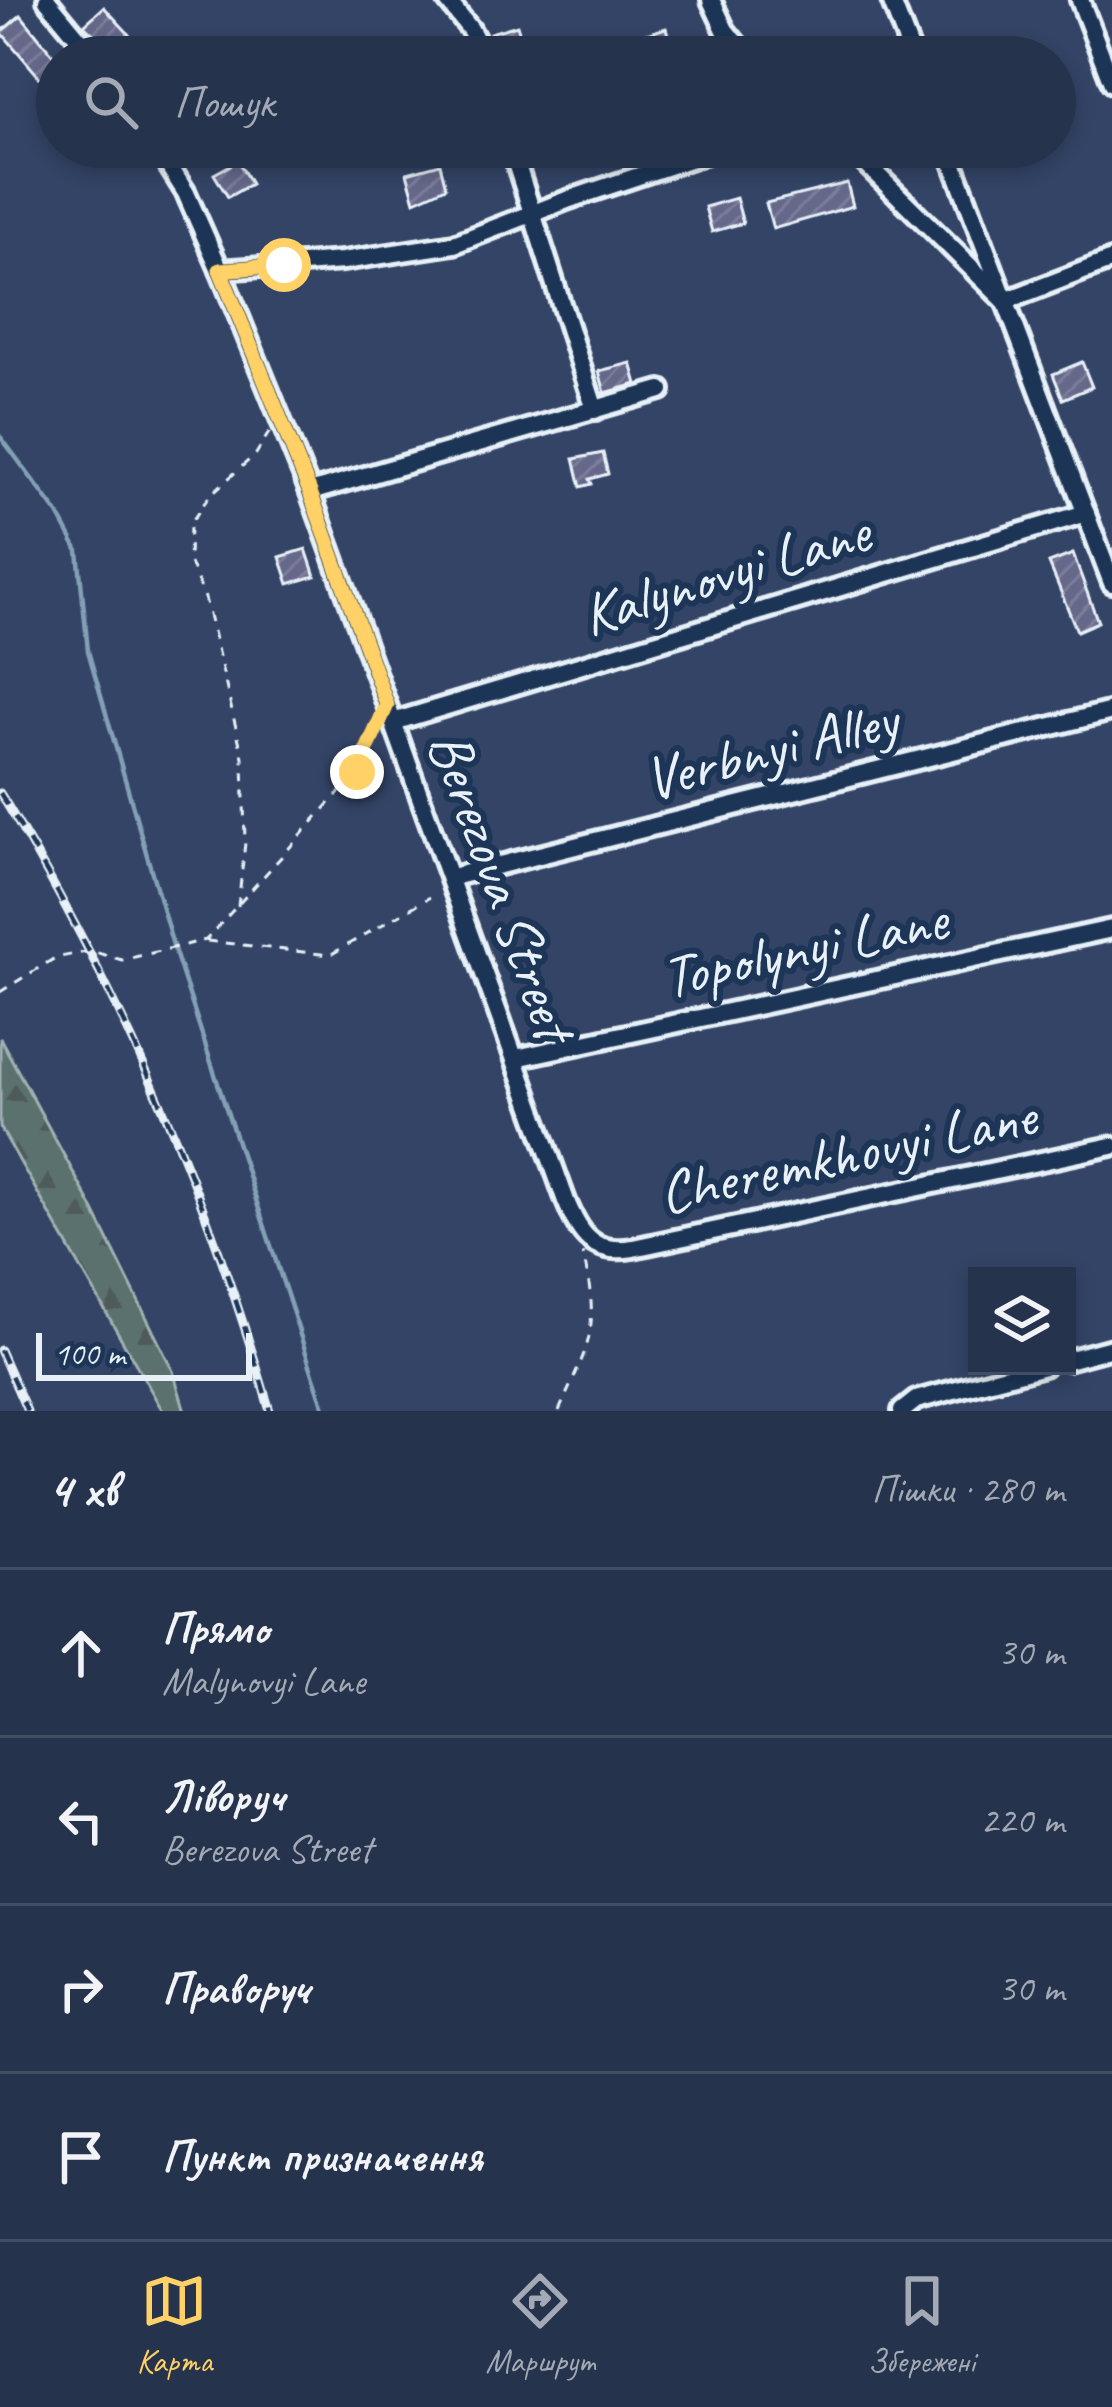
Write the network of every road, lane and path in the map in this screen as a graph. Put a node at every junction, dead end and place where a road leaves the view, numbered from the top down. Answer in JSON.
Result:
{"nodes":[{"id":1,"x":47,"y":0,"type":"edge"},
{"id":2,"x":447,"y":0,"type":"edge"},
{"id":3,"x":711,"y":0,"type":"edge"},
{"id":4,"x":891,"y":0,"type":"edge"},
{"id":5,"x":1080,"y":0,"type":"edge"},
{"id":6,"x":77,"y":36,"type":"edge"},
{"id":7,"x":474,"y":36,"type":"edge"},
{"id":8,"x":730,"y":36,"type":"edge"},
{"id":9,"x":905,"y":36,"type":"edge"},
{"id":10,"x":1112,"y":83,"type":"edge"},
{"id":11,"x":170,"y":168,"type":"edge"},
{"id":12,"x":518,"y":168,"type":"edge"},
{"id":13,"x":664,"y":168,"type":"edge"},
{"id":14,"x":869,"y":168,"type":"edge"},
{"id":15,"x":955,"y":168,"type":"edge"},
{"id":16,"x":532,"y":213,"type":"junction"},
{"id":17,"x":1112,"y":260,"type":"edge"},
{"id":18,"x":220,"y":270,"type":"junction"},
{"id":19,"x":1005,"y":301,"type":"junction"},
{"id":20,"x":661,"y":390,"type":"dead end"},
{"id":21,"x":595,"y":410,"type":"junction"},
{"id":22,"x":279,"y":415,"type":"junction"},
{"id":23,"x":310,"y":492,"type":"junction"},
{"id":24,"x":1085,"y":513,"type":"junction"},
{"id":25,"x":1112,"y":584,"type":"edge"},
{"id":26,"x":1112,"y":711,"type":"edge"},
{"id":27,"x":390,"y":714,"type":"junction"},
{"id":28,"x":452,"y":877,"type":"junction"},
{"id":29,"x":430,"y":897,"type":"dead end"},
{"id":30,"x":238,"y":906,"type":"junction"},
{"id":31,"x":1112,"y":929,"type":"edge"},
{"id":32,"x":206,"y":940,"type":"junction"},
{"id":33,"x":0,"y":992,"type":"edge"},
{"id":34,"x":516,"y":1058,"type":"junction"},
{"id":35,"x":1112,"y":1146,"type":"edge"},
{"id":36,"x":577,"y":1227,"type":"junction"},
{"id":37,"x":602,"y":1249,"type":"joint"},
{"id":38,"x":1112,"y":1348,"type":"edge"},
{"id":39,"x":1076,"y":1358,"type":"edge"},
{"id":40,"x":1010,"y":1375,"type":"edge"},
{"id":41,"x":559,"y":1411,"type":"edge"},
{"id":42,"x":902,"y":1411,"type":"edge"}],
"edges":[{"from":1,"to":6,"type":"street"},
{"from":2,"to":7,"type":"street"},
{"from":3,"to":8,"type":"street"},
{"from":4,"to":9,"type":"street"},
{"from":5,"to":10,"type":"street"},
{"from":11,"to":18,"type":"street","name":"Berezova Street"},
{"from":12,"to":16,"type":"street"},
{"from":13,"to":16,"type":"street"},
{"from":14,"to":19,"type":"street"},
{"from":15,"to":19,"type":"street"},
{"from":16,"to":18,"type":"street"},
{"from":16,"to":21,"type":"street"},
{"from":17,"to":19,"type":"street"},
{"from":18,"to":22,"type":"street","name":"Berezova Street"},
{"from":19,"to":24,"type":"street"},
{"from":20,"to":21,"type":"street"},
{"from":21,"to":23,"type":"street"},
{"from":22,"to":23,"type":"street","name":"Berezova Street"},
{"from":22,"to":30,"type":"path"},
{"from":23,"to":27,"type":"street","name":"Berezova Street"},
{"from":24,"to":25,"type":"street"},
{"from":24,"to":27,"type":"street","name":"Kalynovyi Lane"},
{"from":26,"to":28,"type":"street","name":"Verbnyi Alley"},
{"from":27,"to":28,"type":"street","name":"Berezova Street"},
{"from":27,"to":30,"type":"path"},
{"from":28,"to":34,"type":"street","name":"Berezova Street"},
{"from":29,"to":32,"type":"path"},
{"from":30,"to":32,"type":"path"},
{"from":31,"to":34,"type":"street","name":"Topolynyi Lane"},
{"from":32,"to":33,"type":"path"},
{"from":34,"to":36,"type":"street","name":"Berezova Street"},
{"from":35,"to":37,"type":"street","name":"Cheremkhovyi Lane"},
{"from":36,"to":37,"type":"street","name":"Berezova Street"},
{"from":36,"to":41,"type":"path"},
{"from":38,"to":39,"type":"street"},
{"from":40,"to":42,"type":"street"}]}
